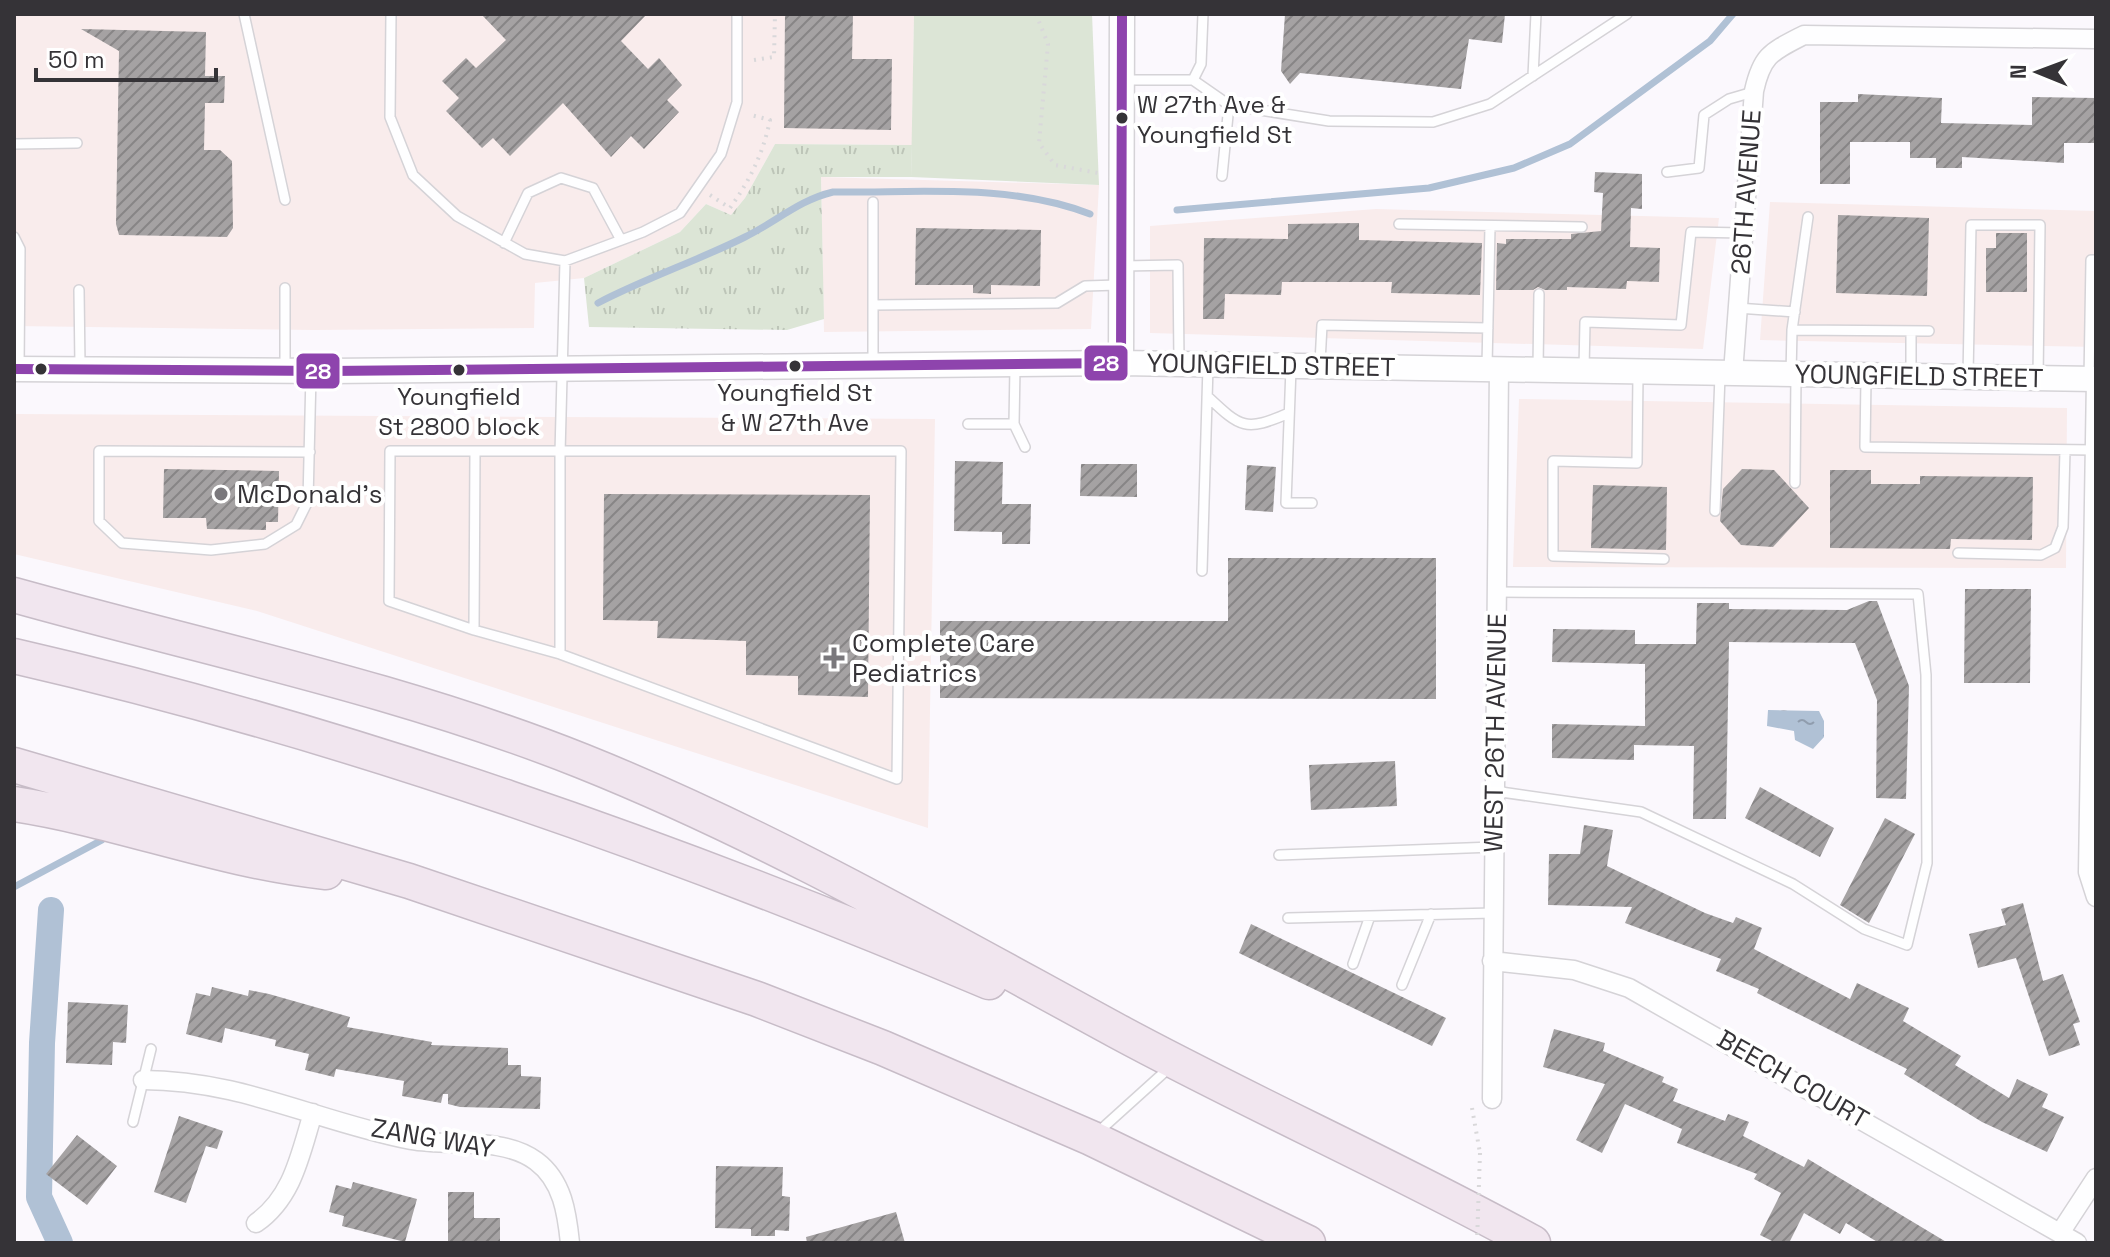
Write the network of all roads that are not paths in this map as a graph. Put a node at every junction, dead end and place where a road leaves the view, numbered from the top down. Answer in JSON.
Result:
{"nodes":[{"id":1,"x":244,"y":14,"type":"edge"},
{"id":2,"x":391,"y":14,"type":"edge"},
{"id":3,"x":737,"y":14,"type":"edge"},
{"id":4,"x":1122,"y":14,"type":"edge"},
{"id":5,"x":1203,"y":14,"type":"edge"},
{"id":6,"x":1536,"y":14,"type":"edge"},
{"id":7,"x":1627,"y":14,"type":"edge"},
{"id":8,"x":2096,"y":39,"type":"edge"},
{"id":9,"x":1533,"y":76,"type":"junction"},
{"id":10,"x":1124,"y":80,"type":"junction"},
{"id":11,"x":1193,"y":80,"type":"junction"},
{"id":12,"x":1754,"y":91,"type":"junction"},
{"id":13,"x":1229,"y":105,"type":"junction"},
{"id":14,"x":77,"y":143,"type":"dead end"},
{"id":15,"x":14,"y":144,"type":"edge"},
{"id":16,"x":1667,"y":172,"type":"dead end"},
{"id":17,"x":1222,"y":176,"type":"dead end"},
{"id":18,"x":285,"y":200,"type":"dead end"},
{"id":19,"x":873,"y":202,"type":"dead end"},
{"id":20,"x":1808,"y":217,"type":"dead end"},
{"id":21,"x":1399,"y":224,"type":"dead end"},
{"id":22,"x":1490,"y":226,"type":"junction"},
{"id":23,"x":1582,"y":227,"type":"dead end"},
{"id":24,"x":1743,"y":233,"type":"junction"},
{"id":25,"x":14,"y":237,"type":"edge"},
{"id":26,"x":621,"y":240,"type":"junction"},
{"id":27,"x":504,"y":243,"type":"junction"},
{"id":28,"x":2096,"y":260,"type":"edge"},
{"id":29,"x":565,"y":261,"type":"junction"},
{"id":30,"x":1122,"y":276,"type":"junction"},
{"id":31,"x":285,"y":288,"type":"dead end"},
{"id":32,"x":79,"y":290,"type":"dead end"},
{"id":33,"x":1539,"y":294,"type":"dead end"},
{"id":34,"x":873,"y":305,"type":"junction"},
{"id":35,"x":17,"y":308,"type":"edge"},
{"id":36,"x":1737,"y":308,"type":"junction"},
{"id":37,"x":1795,"y":312,"type":"junction"},
{"id":38,"x":2093,"y":319,"type":"edge"},
{"id":39,"x":1488,"y":328,"type":"junction"},
{"id":40,"x":1792,"y":330,"type":"junction"},
{"id":41,"x":1911,"y":331,"type":"junction"},
{"id":42,"x":1929,"y":331,"type":"dead end"},
{"id":43,"x":1015,"y":363,"type":"junction"},
{"id":44,"x":1121,"y":363,"type":"junction"},
{"id":45,"x":873,"y":364,"type":"junction"},
{"id":46,"x":1179,"y":364,"type":"junction"},
{"id":47,"x":1208,"y":365,"type":"junction"},
{"id":48,"x":1291,"y":366,"type":"junction"},
{"id":49,"x":1320,"y":366,"type":"junction"},
{"id":50,"x":561,"y":367,"type":"junction"},
{"id":51,"x":1493,"y":368,"type":"junction"},
{"id":52,"x":17,"y":369,"type":"edge"},
{"id":53,"x":80,"y":369,"type":"junction"},
{"id":54,"x":1538,"y":369,"type":"junction"},
{"id":55,"x":285,"y":370,"type":"junction"},
{"id":56,"x":1584,"y":370,"type":"junction"},
{"id":57,"x":311,"y":371,"type":"junction"},
{"id":58,"x":1638,"y":371,"type":"junction"},
{"id":59,"x":1727,"y":372,"type":"junction"},
{"id":60,"x":1794,"y":374,"type":"junction"},
{"id":61,"x":1866,"y":375,"type":"junction"},
{"id":62,"x":1911,"y":376,"type":"junction"},
{"id":63,"x":1968,"y":377,"type":"junction"},
{"id":64,"x":2038,"y":378,"type":"junction"},
{"id":65,"x":2093,"y":379,"type":"edge"},
{"id":66,"x":1207,"y":396,"type":"junction"},
{"id":67,"x":1289,"y":413,"type":"junction"},
{"id":68,"x":968,"y":424,"type":"dead end"},
{"id":69,"x":1014,"y":424,"type":"junction"},
{"id":70,"x":2095,"y":443,"type":"edge"},
{"id":71,"x":1025,"y":447,"type":"dead end"},
{"id":72,"x":2065,"y":450,"type":"junction"},
{"id":73,"x":475,"y":451,"type":"junction"},
{"id":74,"x":310,"y":452,"type":"junction"},
{"id":75,"x":560,"y":453,"type":"junction"},
{"id":76,"x":1795,"y":483,"type":"dead end"},
{"id":77,"x":1312,"y":503,"type":"dead end"},
{"id":78,"x":1715,"y":511,"type":"dead end"},
{"id":79,"x":2095,"y":526,"type":"edge"},
{"id":80,"x":1958,"y":553,"type":"dead end"},
{"id":81,"x":1664,"y":559,"type":"dead end"},
{"id":82,"x":1202,"y":571,"type":"dead end"},
{"id":83,"x":1496,"y":592,"type":"junction"},
{"id":84,"x":14,"y":595,"type":"edge"},
{"id":85,"x":474,"y":630,"type":"junction"},
{"id":86,"x":560,"y":654,"type":"junction"},
{"id":87,"x":14,"y":656,"type":"edge"},
{"id":88,"x":14,"y":765,"type":"edge"},
{"id":89,"x":1494,"y":791,"type":"junction"},
{"id":90,"x":14,"y":804,"type":"edge"},
{"id":91,"x":1493,"y":847,"type":"junction"},
{"id":92,"x":1279,"y":855,"type":"dead end"},
{"id":93,"x":409,"y":881,"type":"junction"},
{"id":94,"x":2096,"y":897,"type":"edge"},
{"id":95,"x":1493,"y":913,"type":"junction"},
{"id":96,"x":1431,"y":914,"type":"junction"},
{"id":97,"x":1370,"y":916,"type":"junction"},
{"id":98,"x":1288,"y":918,"type":"dead end"},
{"id":99,"x":1492,"y":961,"type":"junction"},
{"id":100,"x":1353,"y":964,"type":"dead end"},
{"id":101,"x":1402,"y":985,"type":"dead end"},
{"id":102,"x":1120,"y":1032,"type":"junction"},
{"id":103,"x":151,"y":1049,"type":"dead end"},
{"id":104,"x":1177,"y":1060,"type":"junction"},
{"id":105,"x":143,"y":1080,"type":"junction"},
{"id":106,"x":1492,"y":1099,"type":"dead end"},
{"id":107,"x":313,"y":1113,"type":"junction"},
{"id":108,"x":133,"y":1122,"type":"dead end"},
{"id":109,"x":1091,"y":1138,"type":"junction"},
{"id":110,"x":2096,"y":1178,"type":"edge"},
{"id":111,"x":256,"y":1223,"type":"dead end"},
{"id":112,"x":2068,"y":1238,"type":"edge"},
{"id":113,"x":570,"y":1243,"type":"edge"},
{"id":114,"x":1308,"y":1243,"type":"edge"},
{"id":115,"x":1533,"y":1243,"type":"edge"}],
"edges":[{"from":1,"to":18,"type":"lane"},
{"from":2,"to":27,"type":"lane"},
{"from":3,"to":26,"type":"lane"},
{"from":4,"to":10,"type":"street"},
{"from":5,"to":11,"type":"lane"},
{"from":6,"to":9,"type":"lane"},
{"from":7,"to":9,"type":"lane"},
{"from":8,"to":12,"type":"street","name":"26TH AVENUE"},
{"from":9,"to":13,"type":"lane"},
{"from":10,"to":11,"type":"lane"},
{"from":10,"to":30,"type":"street"},
{"from":11,"to":13,"type":"lane"},
{"from":12,"to":16,"type":"lane"},
{"from":12,"to":24,"type":"street","name":"26TH AVENUE"},
{"from":13,"to":17,"type":"lane"},
{"from":14,"to":15,"type":"lane"},
{"from":19,"to":34,"type":"lane"},
{"from":20,"to":37,"type":"lane"},
{"from":21,"to":22,"type":"lane"},
{"from":22,"to":23,"type":"lane"},
{"from":22,"to":39,"type":"lane"},
{"from":24,"to":36,"type":"street","name":"26TH AVENUE"},
{"from":24,"to":56,"type":"lane"},
{"from":25,"to":35,"type":"lane"},
{"from":26,"to":27,"type":"lane"},
{"from":26,"to":29,"type":"lane"},
{"from":27,"to":29,"type":"lane"},
{"from":28,"to":38,"type":"lane"},
{"from":29,"to":50,"type":"lane"},
{"from":30,"to":34,"type":"lane"},
{"from":30,"to":44,"type":"street"},
{"from":30,"to":46,"type":"lane"},
{"from":31,"to":55,"type":"lane"},
{"from":32,"to":53,"type":"lane"},
{"from":33,"to":54,"type":"lane"},
{"from":34,"to":45,"type":"lane"},
{"from":35,"to":52,"type":"lane"},
{"from":36,"to":37,"type":"lane"},
{"from":36,"to":59,"type":"street","name":"26TH AVENUE"},
{"from":37,"to":40,"type":"lane"},
{"from":38,"to":65,"type":"lane"},
{"from":39,"to":49,"type":"lane"},
{"from":39,"to":51,"type":"lane"},
{"from":40,"to":41,"type":"lane"},
{"from":40,"to":60,"type":"lane"},
{"from":41,"to":42,"type":"lane"},
{"from":41,"to":62,"type":"lane"},
{"from":43,"to":44,"type":"street","name":"YOUNGFIELD STREET"},
{"from":43,"to":45,"type":"street","name":"YOUNGFIELD STREET"},
{"from":43,"to":69,"type":"lane"},
{"from":44,"to":46,"type":"street","name":"YOUNGFIELD STREET"},
{"from":45,"to":50,"type":"street","name":"YOUNGFIELD STREET"},
{"from":46,"to":47,"type":"street","name":"YOUNGFIELD STREET"},
{"from":47,"to":48,"type":"street","name":"YOUNGFIELD STREET"},
{"from":47,"to":66,"type":"lane"},
{"from":48,"to":49,"type":"street","name":"YOUNGFIELD STREET"},
{"from":48,"to":67,"type":"lane"},
{"from":49,"to":51,"type":"street","name":"YOUNGFIELD STREET"},
{"from":50,"to":57,"type":"street","name":"YOUNGFIELD STREET"},
{"from":50,"to":75,"type":"lane"},
{"from":51,"to":54,"type":"street","name":"YOUNGFIELD STREET"},
{"from":51,"to":83,"type":"street","name":"WEST 26TH AVENUE"},
{"from":52,"to":53,"type":"street","name":"YOUNGFIELD STREET"},
{"from":53,"to":55,"type":"street","name":"YOUNGFIELD STREET"},
{"from":54,"to":56,"type":"street","name":"YOUNGFIELD STREET"},
{"from":55,"to":57,"type":"street","name":"YOUNGFIELD STREET"},
{"from":56,"to":58,"type":"street","name":"YOUNGFIELD STREET"},
{"from":57,"to":74,"type":"lane"},
{"from":58,"to":59,"type":"street","name":"YOUNGFIELD STREET"},
{"from":58,"to":81,"type":"lane"},
{"from":59,"to":60,"type":"street","name":"YOUNGFIELD STREET"},
{"from":59,"to":78,"type":"lane"},
{"from":60,"to":61,"type":"street","name":"YOUNGFIELD STREET"},
{"from":60,"to":76,"type":"lane"},
{"from":61,"to":62,"type":"street","name":"YOUNGFIELD STREET"},
{"from":61,"to":72,"type":"lane"},
{"from":62,"to":63,"type":"street","name":"YOUNGFIELD STREET"},
{"from":63,"to":64,"type":"street","name":"YOUNGFIELD STREET"},
{"from":63,"to":64,"type":"lane"},
{"from":64,"to":65,"type":"street","name":"YOUNGFIELD STREET"},
{"from":65,"to":70,"type":"street"},
{"from":66,"to":67,"type":"lane"},
{"from":66,"to":82,"type":"lane"},
{"from":67,"to":77,"type":"lane"},
{"from":68,"to":69,"type":"lane"},
{"from":69,"to":71,"type":"lane"},
{"from":70,"to":72,"type":"lane"},
{"from":70,"to":79,"type":"street"},
{"from":72,"to":80,"type":"lane"},
{"from":73,"to":75,"type":"lane"},
{"from":73,"to":85,"type":"lane"},
{"from":73,"to":85,"type":"lane"},
{"from":74,"to":74,"type":"lane"},
{"from":75,"to":86,"type":"lane"},
{"from":75,"to":86,"type":"lane"},
{"from":79,"to":94,"type":"street"},
{"from":83,"to":89,"type":"street","name":"WEST 26TH AVENUE"},
{"from":83,"to":89,"type":"lane"},
{"from":84,"to":102,"type":"highway"},
{"from":85,"to":86,"type":"lane"},
{"from":87,"to":102,"type":"highway"},
{"from":88,"to":93,"type":"highway"},
{"from":89,"to":91,"type":"street","name":"WEST 26TH AVENUE"},
{"from":90,"to":93,"type":"highway"},
{"from":91,"to":92,"type":"lane"},
{"from":91,"to":95,"type":"street","name":"WEST 26TH AVENUE"},
{"from":93,"to":109,"type":"highway"},
{"from":95,"to":96,"type":"lane"},
{"from":95,"to":99,"type":"street","name":"WEST 26TH AVENUE"},
{"from":96,"to":97,"type":"lane"},
{"from":96,"to":101,"type":"lane"},
{"from":97,"to":98,"type":"lane"},
{"from":97,"to":100,"type":"lane"},
{"from":99,"to":106,"type":"street","name":"WEST 26TH AVENUE"},
{"from":99,"to":112,"type":"street","name":"BEECH COURT"},
{"from":102,"to":104,"type":"highway"},
{"from":103,"to":105,"type":"lane"},
{"from":104,"to":109,"type":"lane"},
{"from":104,"to":115,"type":"highway"},
{"from":105,"to":107,"type":"street","name":"ZANG WAY"},
{"from":105,"to":108,"type":"lane"},
{"from":107,"to":111,"type":"street"},
{"from":107,"to":113,"type":"street","name":"ZANG WAY"},
{"from":109,"to":114,"type":"highway"},
{"from":110,"to":112,"type":"street"}]}
